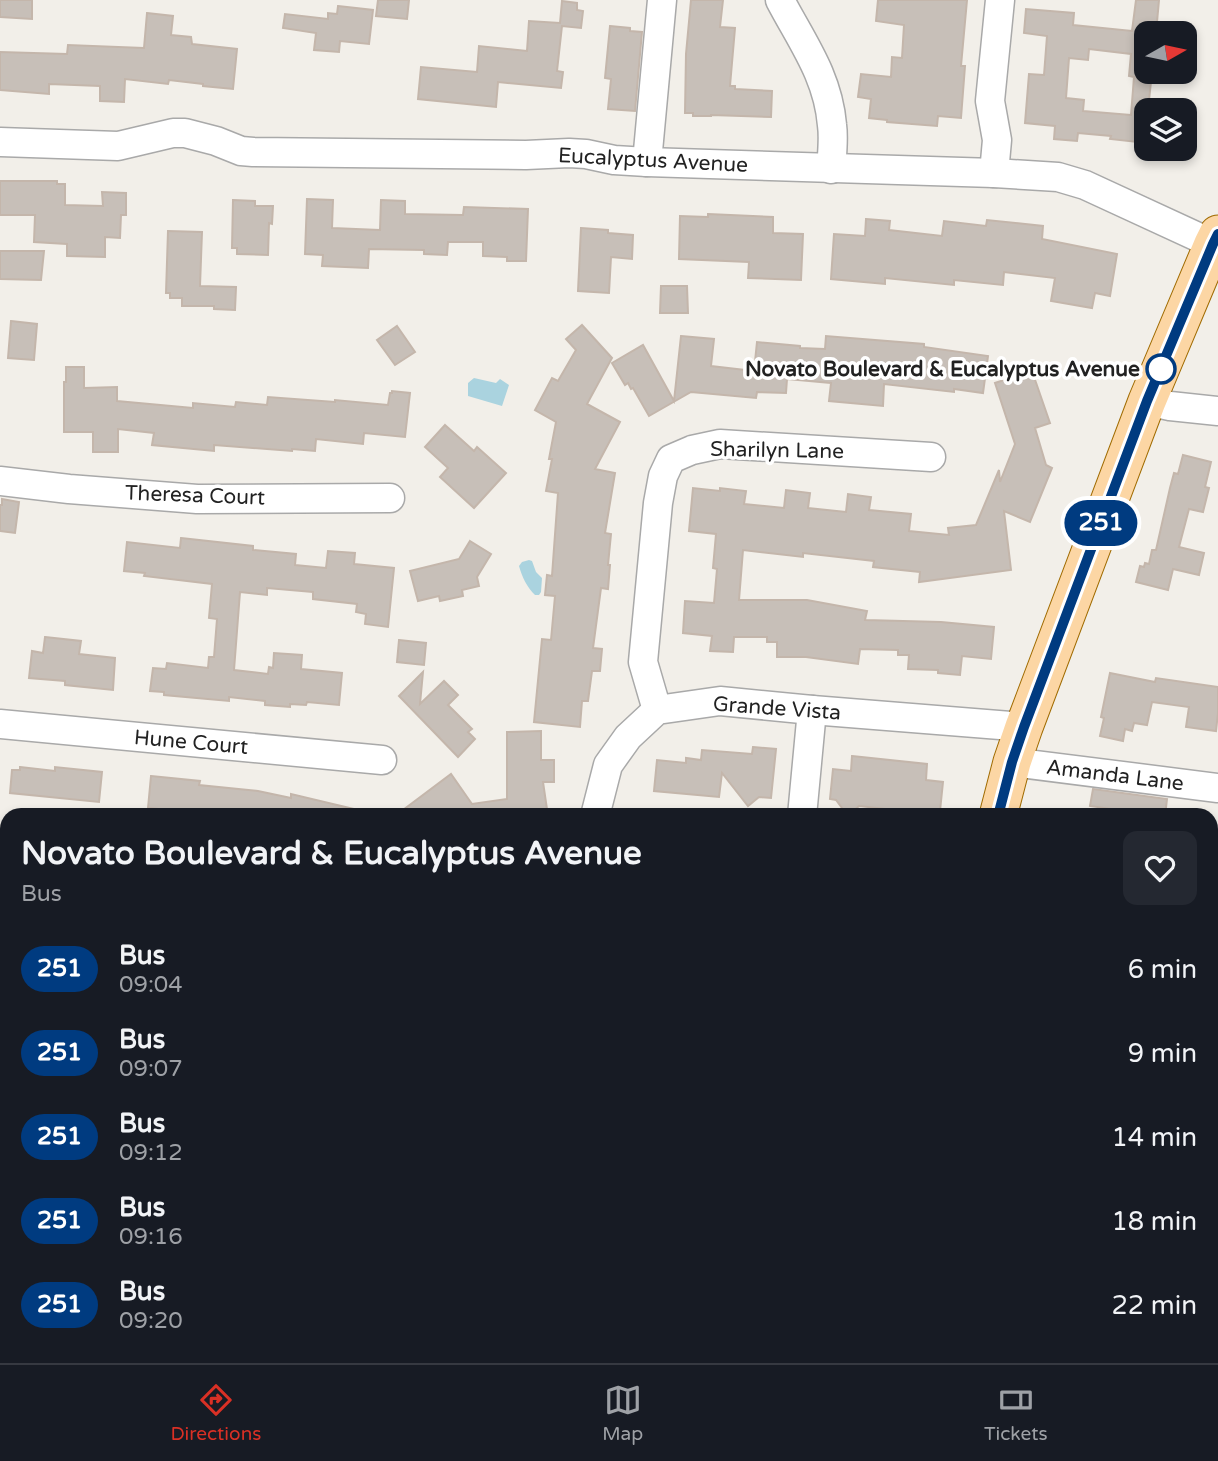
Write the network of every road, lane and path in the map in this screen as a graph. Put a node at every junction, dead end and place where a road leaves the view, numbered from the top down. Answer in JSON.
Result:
{"nodes":[{"id":1,"x":662,"y":0,"type":"edge"},
{"id":2,"x":780,"y":0,"type":"edge"},
{"id":3,"x":1000,"y":0,"type":"edge"},
{"id":4,"x":0,"y":142,"type":"edge"},
{"id":5,"x":647,"y":162,"type":"junction"},
{"id":6,"x":831,"y":169,"type":"junction"},
{"id":7,"x":994,"y":173,"type":"junction"},
{"id":8,"x":1215,"y":239,"type":"edge"},
{"id":9,"x":1147,"y":401,"type":"junction"},
{"id":10,"x":1218,"y":411,"type":"edge"},
{"id":11,"x":932,"y":457,"type":"dead end"},
{"id":12,"x":0,"y":481,"type":"edge"},
{"id":13,"x":390,"y":498,"type":"dead end"},
{"id":14,"x":657,"y":710,"type":"junction"},
{"id":15,"x":812,"y":710,"type":"junction"},
{"id":16,"x":0,"y":724,"type":"edge"},
{"id":17,"x":1024,"y":727,"type":"junction"},
{"id":18,"x":383,"y":760,"type":"dead end"},
{"id":19,"x":1012,"y":762,"type":"junction"},
{"id":20,"x":1218,"y":788,"type":"edge"},
{"id":21,"x":597,"y":808,"type":"edge"},
{"id":22,"x":803,"y":808,"type":"edge"},
{"id":23,"x":1000,"y":808,"type":"edge"}],
"edges":[{"from":1,"to":5,"type":"street"},
{"from":2,"to":6,"type":"street"},
{"from":3,"to":7,"type":"street"},
{"from":4,"to":5,"type":"street","name":"Eucalyptus Avenue"},
{"from":5,"to":6,"type":"street","name":"Eucalyptus Avenue"},
{"from":6,"to":7,"type":"street","name":"Eucalyptus Avenue"},
{"from":7,"to":8,"type":"street","name":"Eucalyptus Avenue"},
{"from":8,"to":9,"type":"main road"},
{"from":9,"to":10,"type":"street"},
{"from":9,"to":17,"type":"main road"},
{"from":11,"to":14,"type":"street","name":"Sharilyn Lane"},
{"from":12,"to":13,"type":"street","name":"Theresa Court"},
{"from":14,"to":15,"type":"street","name":"Grande Vista"},
{"from":14,"to":21,"type":"street"},
{"from":15,"to":17,"type":"street","name":"Grande Vista"},
{"from":15,"to":22,"type":"street"},
{"from":16,"to":18,"type":"street","name":"Hune Court"},
{"from":17,"to":19,"type":"main road"},
{"from":19,"to":20,"type":"street","name":"Amanda Lane"},
{"from":19,"to":23,"type":"main road"}]}
